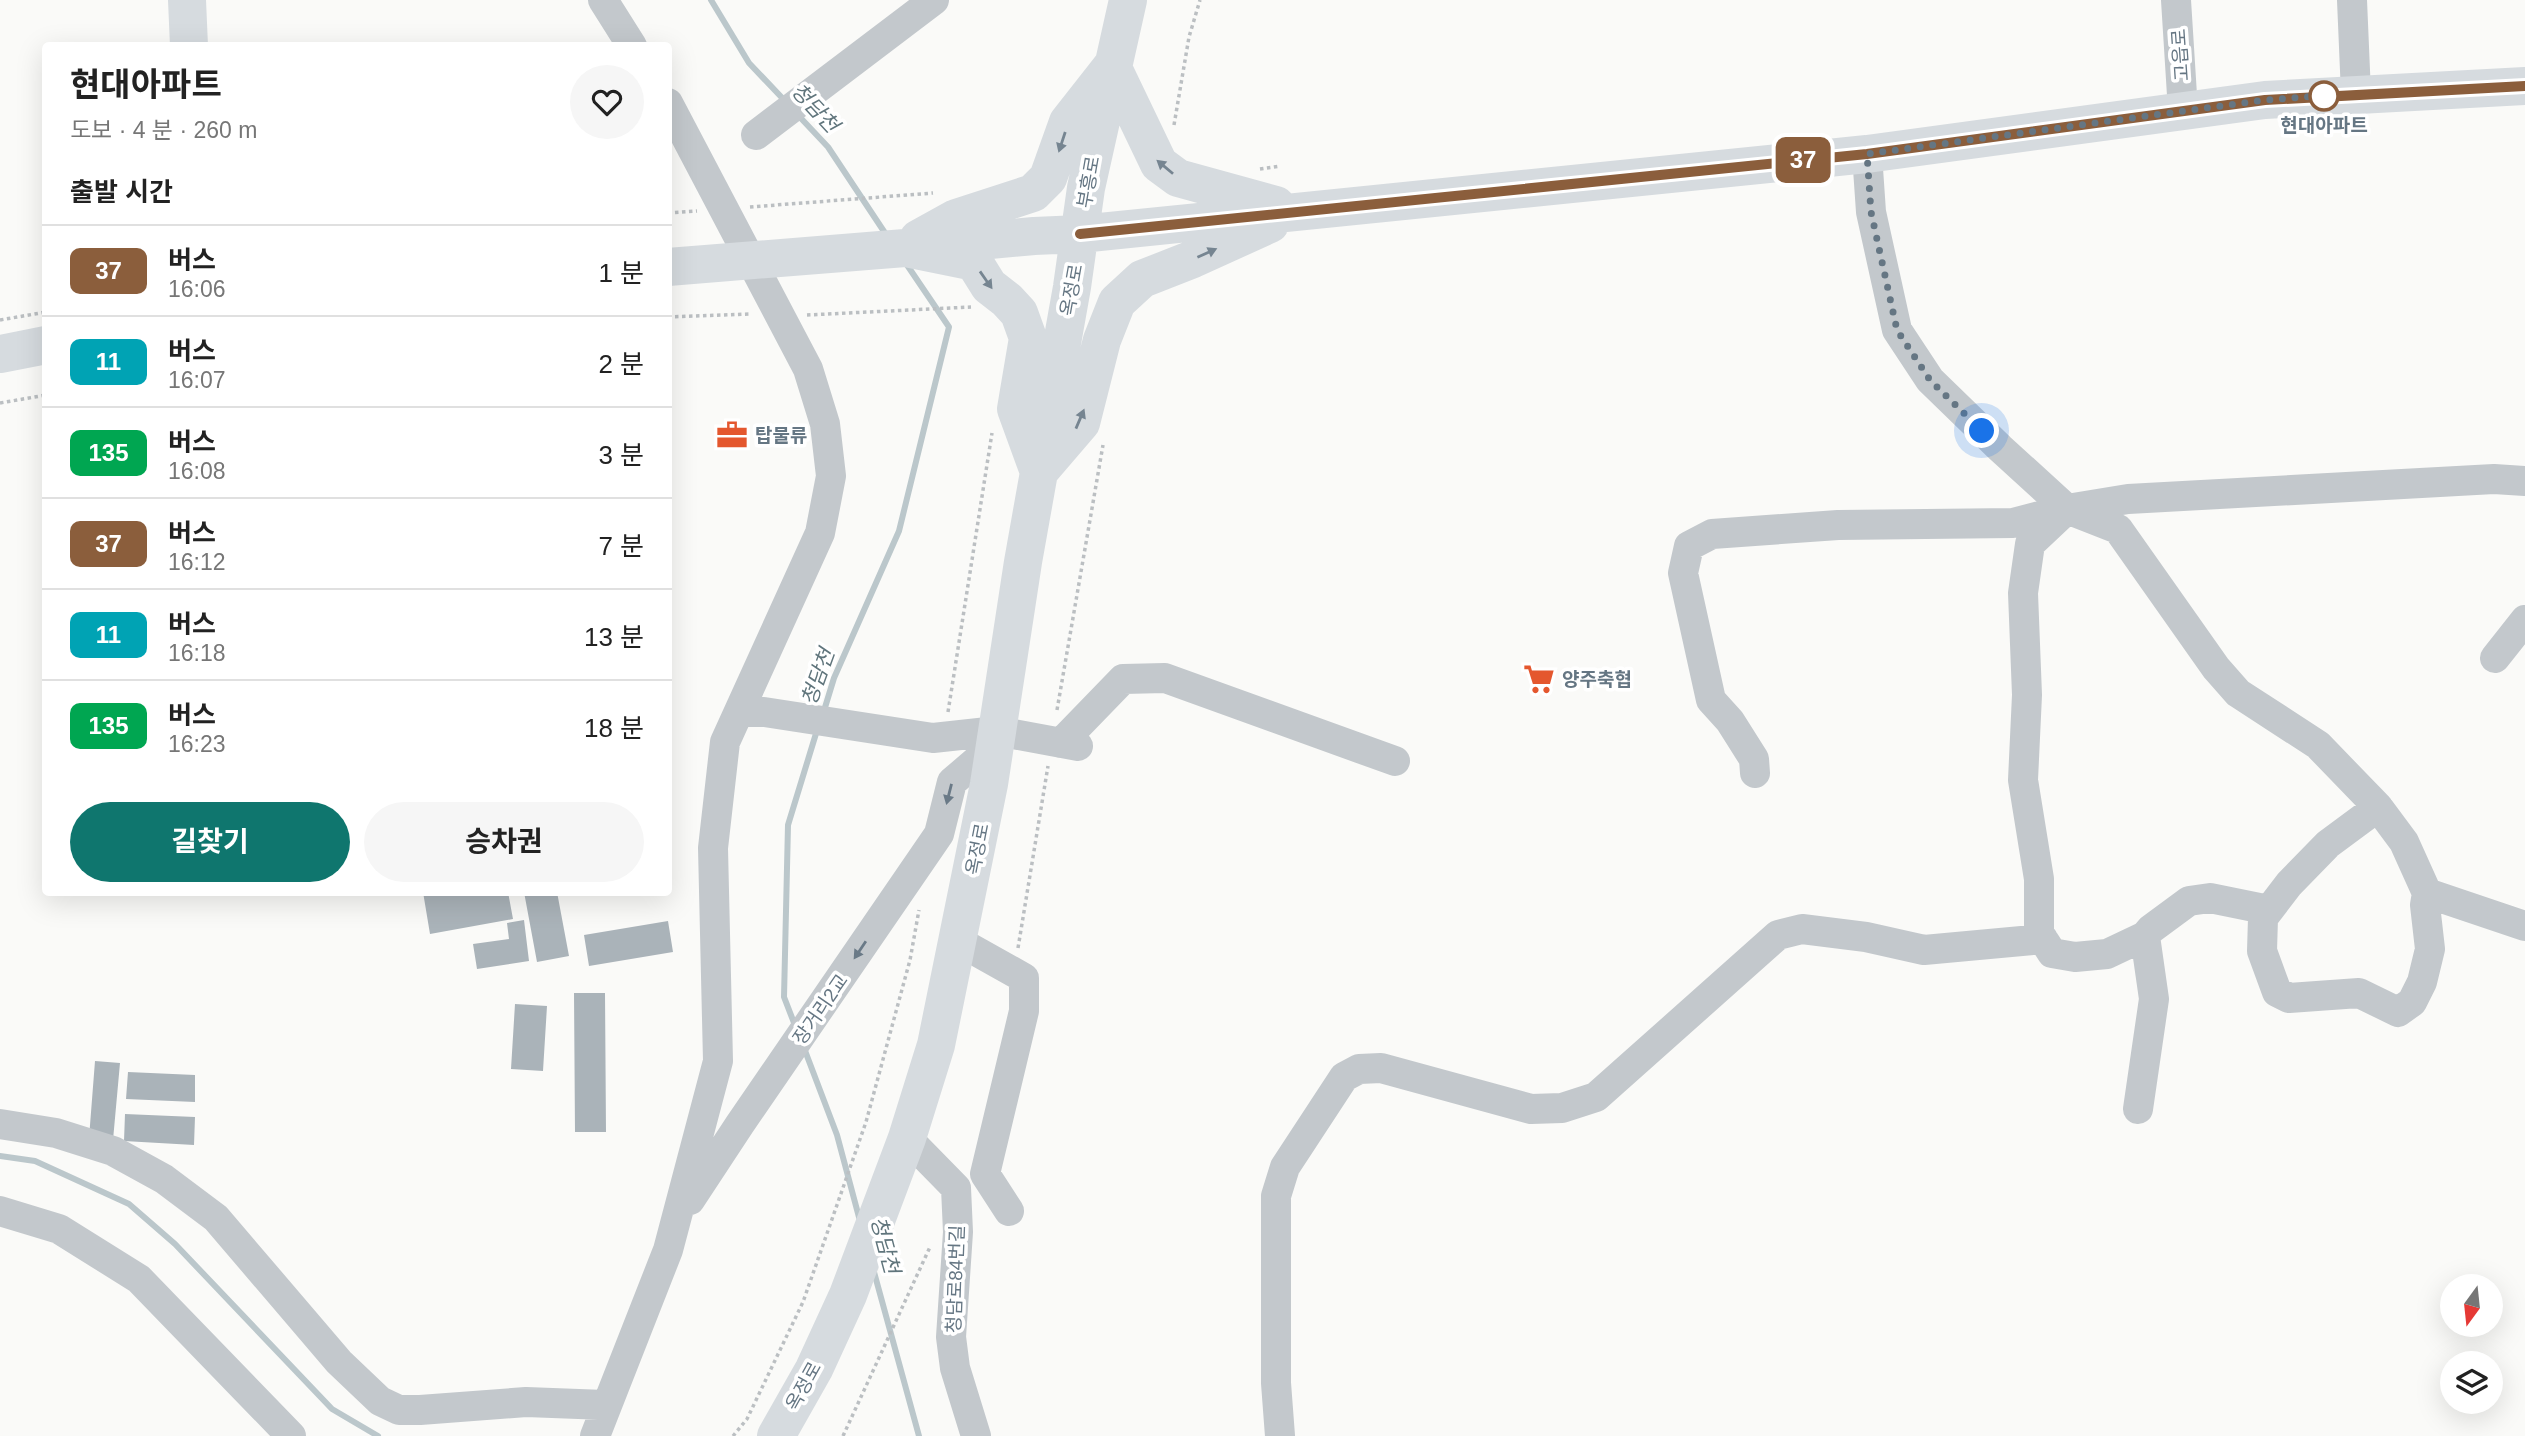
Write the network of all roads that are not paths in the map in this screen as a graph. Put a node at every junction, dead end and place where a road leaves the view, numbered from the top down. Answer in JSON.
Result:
{"nodes":[{"id":1,"x":187,"y":0,"type":"edge"},
{"id":2,"x":603,"y":0,"type":"edge"},
{"id":3,"x":934,"y":0,"type":"edge"},
{"id":4,"x":2176,"y":0,"type":"edge"},
{"id":5,"x":2352,"y":0,"type":"edge"},
{"id":6,"x":1121,"y":6,"type":"edge"},
{"id":7,"x":189,"y":42,"type":"edge"},
{"id":8,"x":629,"y":42,"type":"edge"},
{"id":9,"x":1112,"y":66,"type":"junction"},
{"id":10,"x":2525,"y":86,"type":"edge"},
{"id":11,"x":2356,"y":94,"type":"junction"},
{"id":12,"x":672,"y":111,"type":"edge"},
{"id":13,"x":2183,"y":111,"type":"junction"},
{"id":14,"x":756,"y":135,"type":"dead end"},
{"id":15,"x":1867,"y":154,"type":"junction"},
{"id":16,"x":1299,"y":211,"type":"junction"},
{"id":17,"x":1080,"y":234,"type":"junction"},
{"id":18,"x":905,"y":247,"type":"junction"},
{"id":19,"x":751,"y":261,"type":"junction"},
{"id":20,"x":672,"y":267,"type":"edge"},
{"id":21,"x":1039,"y":472,"type":"junction"},
{"id":22,"x":2525,"y":481,"type":"edge"},
{"id":23,"x":2067,"y":509,"type":"junction"},
{"id":24,"x":2525,"y":620,"type":"edge"},
{"id":25,"x":2494,"y":658,"type":"dead end"},
{"id":26,"x":751,"y":712,"type":"junction"},
{"id":27,"x":996,"y":738,"type":"junction"},
{"id":28,"x":1395,"y":761,"type":"dead end"},
{"id":29,"x":1755,"y":773,"type":"dead end"},
{"id":30,"x":2378,"y":807,"type":"junction"},
{"id":31,"x":2427,"y":893,"type":"junction"},
{"id":32,"x":2269,"y":910,"type":"junction"},
{"id":33,"x":2525,"y":926,"type":"edge"},
{"id":34,"x":2145,"y":936,"type":"junction"},
{"id":35,"x":2043,"y":939,"type":"junction"},
{"id":36,"x":958,"y":941,"type":"junction"},
{"id":37,"x":2138,"y":1109,"type":"dead end"},
{"id":38,"x":0,"y":1124,"type":"edge"},
{"id":39,"x":902,"y":1150,"type":"junction"},
{"id":40,"x":0,"y":1211,"type":"edge"},
{"id":41,"x":1009,"y":1211,"type":"dead end"},
{"id":42,"x":676,"y":1222,"type":"junction"},
{"id":43,"x":601,"y":1418,"type":"edge"},
{"id":44,"x":291,"y":1436,"type":"edge"},
{"id":45,"x":776,"y":1436,"type":"edge"},
{"id":46,"x":976,"y":1436,"type":"edge"},
{"id":47,"x":1280,"y":1436,"type":"edge"}],
"edges":[{"from":1,"to":7,"type":"main road"},
{"from":2,"to":8,"type":"street"},
{"from":3,"to":14,"type":"street"},
{"from":4,"to":13,"type":"street","name":"고읍로"},
{"from":5,"to":11,"type":"street"},
{"from":6,"to":9,"type":"main road","name":"부흥로"},
{"from":16,"to":9,"type":"main road","one_way":true},
{"from":9,"to":17,"type":"main road","name":"부흥로"},
{"from":9,"to":18,"type":"main road","one_way":true},
{"from":10,"to":11,"type":"main road"},
{"from":11,"to":13,"type":"main road"},
{"from":12,"to":19,"type":"street"},
{"from":13,"to":15,"type":"main road"},
{"from":15,"to":16,"type":"main road"},
{"from":15,"to":23,"type":"street"},
{"from":16,"to":17,"type":"main road"},
{"from":21,"to":16,"type":"main road","one_way":true},
{"from":17,"to":18,"type":"main road","name":"부흥로"},
{"from":17,"to":21,"type":"main road","name":"옥정로"},
{"from":18,"to":19,"type":"main road","name":"부흥로"},
{"from":18,"to":21,"type":"main road","one_way":true},
{"from":19,"to":20,"type":"main road"},
{"from":19,"to":26,"type":"street"},
{"from":21,"to":27,"type":"main road","name":"옥정로"},
{"from":22,"to":23,"type":"street"},
{"from":23,"to":29,"type":"street"},
{"from":23,"to":30,"type":"street"},
{"from":23,"to":35,"type":"street"},
{"from":24,"to":25,"type":"street"},
{"from":26,"to":27,"type":"street"},
{"from":26,"to":42,"type":"street"},
{"from":27,"to":28,"type":"street"},
{"from":27,"to":36,"type":"main road","name":"옥정로"},
{"from":27,"to":42,"type":"street","name":"장거리2교","one_way":true},
{"from":30,"to":31,"type":"street"},
{"from":30,"to":32,"type":"street"},
{"from":31,"to":32,"type":"street"},
{"from":31,"to":33,"type":"street"},
{"from":32,"to":34,"type":"street"},
{"from":34,"to":35,"type":"street"},
{"from":34,"to":37,"type":"street"},
{"from":35,"to":47,"type":"street"},
{"from":36,"to":39,"type":"main road","name":"옥정로"},
{"from":36,"to":41,"type":"street"},
{"from":38,"to":43,"type":"street"},
{"from":39,"to":45,"type":"main road","name":"옥정로"},
{"from":39,"to":46,"type":"street","name":"청담로84번길"},
{"from":40,"to":44,"type":"street"},
{"from":42,"to":43,"type":"street"}]}
